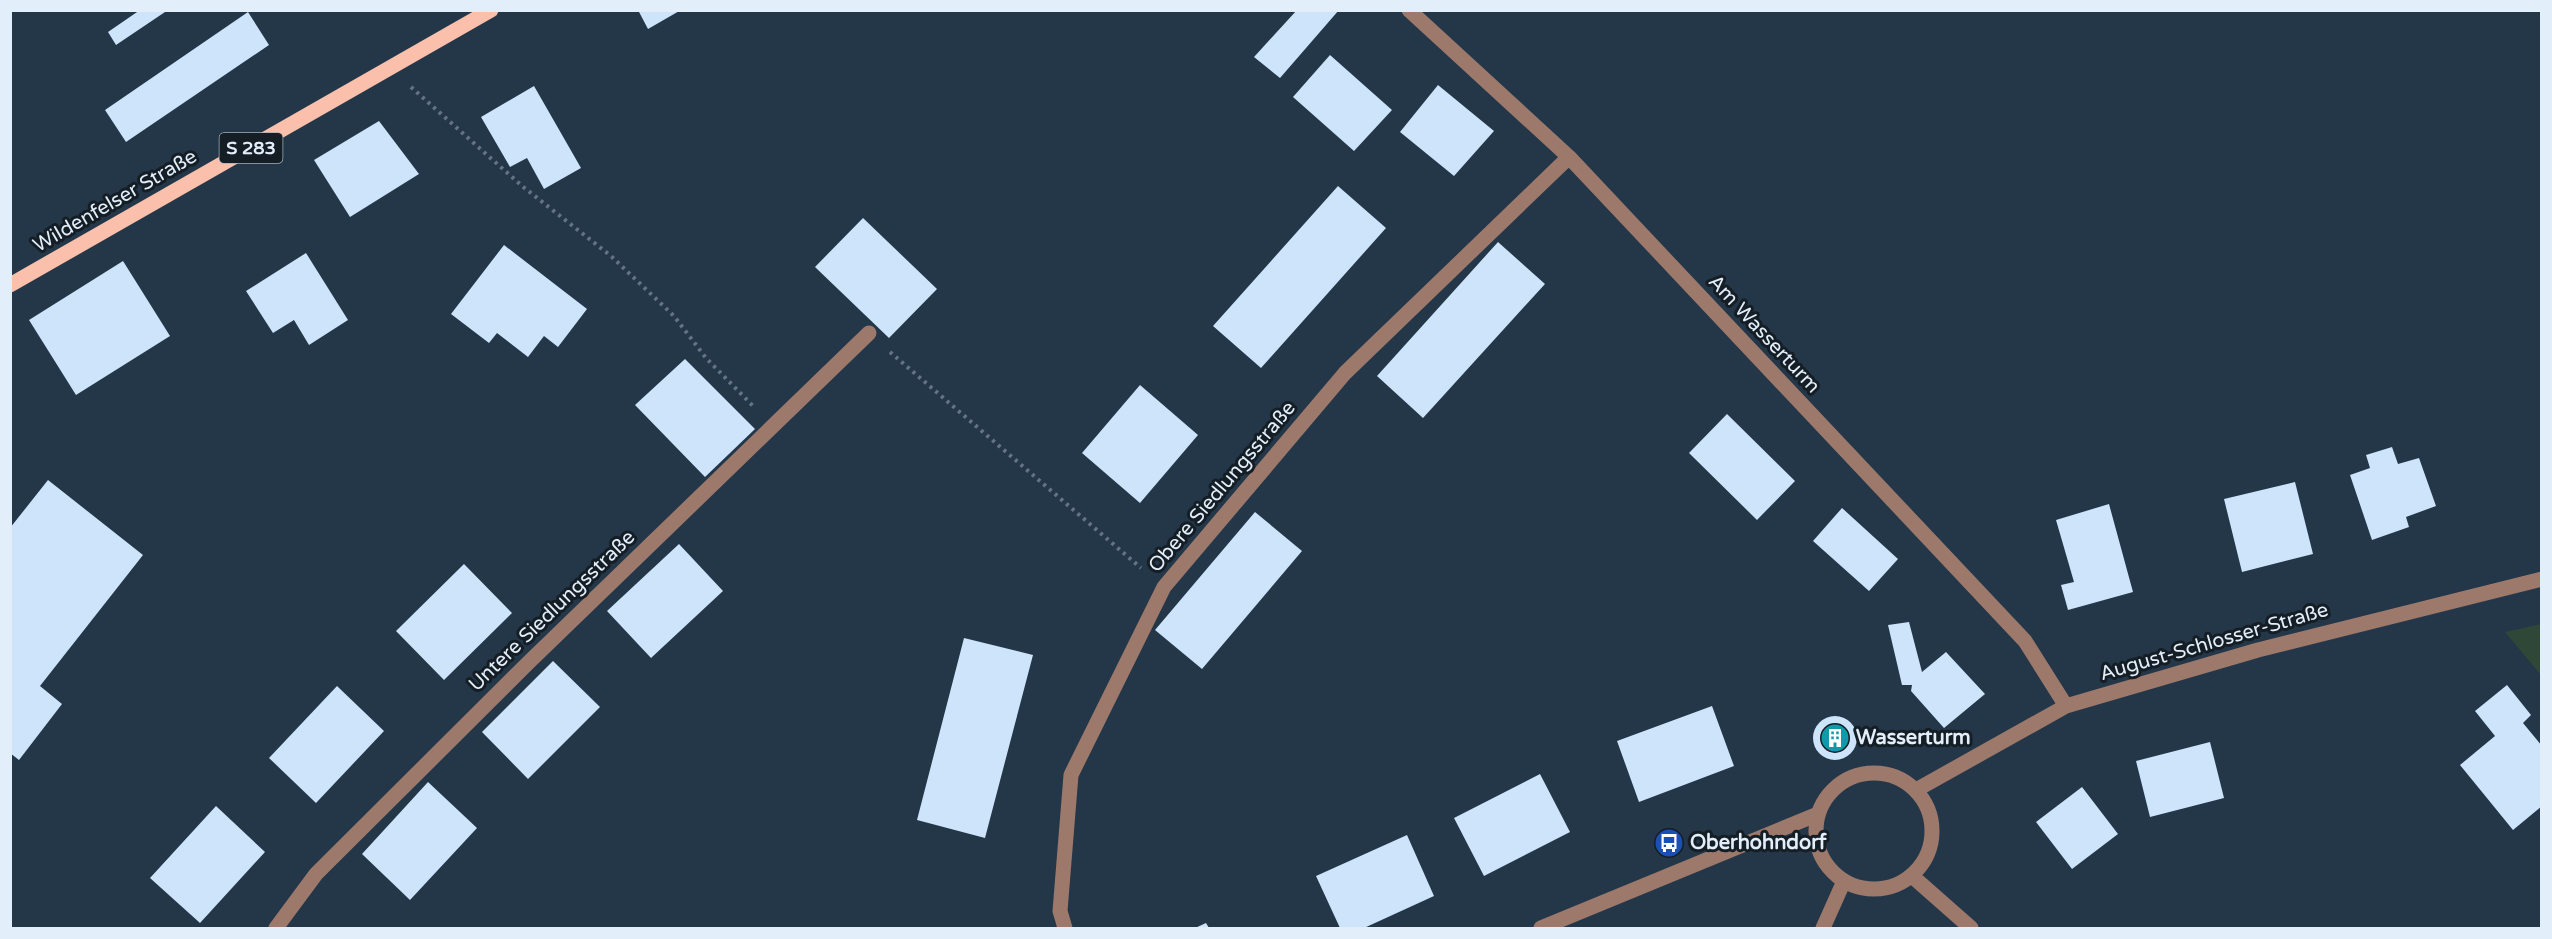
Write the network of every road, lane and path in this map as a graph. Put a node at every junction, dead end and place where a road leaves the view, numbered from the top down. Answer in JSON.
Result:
{"nodes":[{"id":1,"x":491,"y":10,"type":"edge"},
{"id":2,"x":1409,"y":10,"type":"edge"},
{"id":3,"x":396,"y":64,"type":"junction"},
{"id":4,"x":1569,"y":157,"type":"junction"},
{"id":5,"x":10,"y":285,"type":"edge"},
{"id":6,"x":869,"y":333,"type":"joint"},
{"id":7,"x":773,"y":426,"type":"junction"},
{"id":8,"x":2541,"y":579,"type":"edge"},
{"id":9,"x":1164,"y":587,"type":"junction"},
{"id":10,"x":2066,"y":706,"type":"junction"},
{"id":11,"x":1916,"y":790,"type":"junction"},
{"id":12,"x":1818,"y":814,"type":"junction"},
{"id":13,"x":1912,"y":876,"type":"junction"},
{"id":14,"x":1844,"y":881,"type":"junction"},
{"id":15,"x":276,"y":928,"type":"edge"},
{"id":16,"x":1065,"y":928,"type":"edge"},
{"id":17,"x":1541,"y":928,"type":"edge"},
{"id":18,"x":1823,"y":928,"type":"edge"},
{"id":19,"x":1971,"y":928,"type":"edge"}],
"edges":[{"from":1,"to":3,"type":"main road","name":"Wildenfelser Straße","number":"S 283"},
{"from":2,"to":4,"type":"street","name":"Am Wasserturm"},
{"from":3,"to":5,"type":"main road","name":"Wildenfelser Straße","number":"S 283"},
{"from":3,"to":7,"type":"path"},
{"from":4,"to":9,"type":"street","name":"Obere Siedlungsstraße"},
{"from":4,"to":10,"type":"street","name":"Am Wasserturm"},
{"from":6,"to":7,"type":"street","name":"Untere Siedlungsstraße"},
{"from":6,"to":9,"type":"path"},
{"from":7,"to":15,"type":"street","name":"Untere Siedlungsstraße"},
{"from":8,"to":10,"type":"street","name":"August-Schlosser-Straße"},
{"from":9,"to":16,"type":"street","name":"Obere Siedlungsstraße"},
{"from":10,"to":11,"type":"street","name":"August-Schlosser-Straße"},
{"from":11,"to":12,"type":"street"},
{"from":11,"to":13,"type":"street"},
{"from":12,"to":14,"type":"street"},
{"from":12,"to":17,"type":"street"},
{"from":13,"to":14,"type":"street"},
{"from":13,"to":19,"type":"street"},
{"from":14,"to":18,"type":"street"}]}
